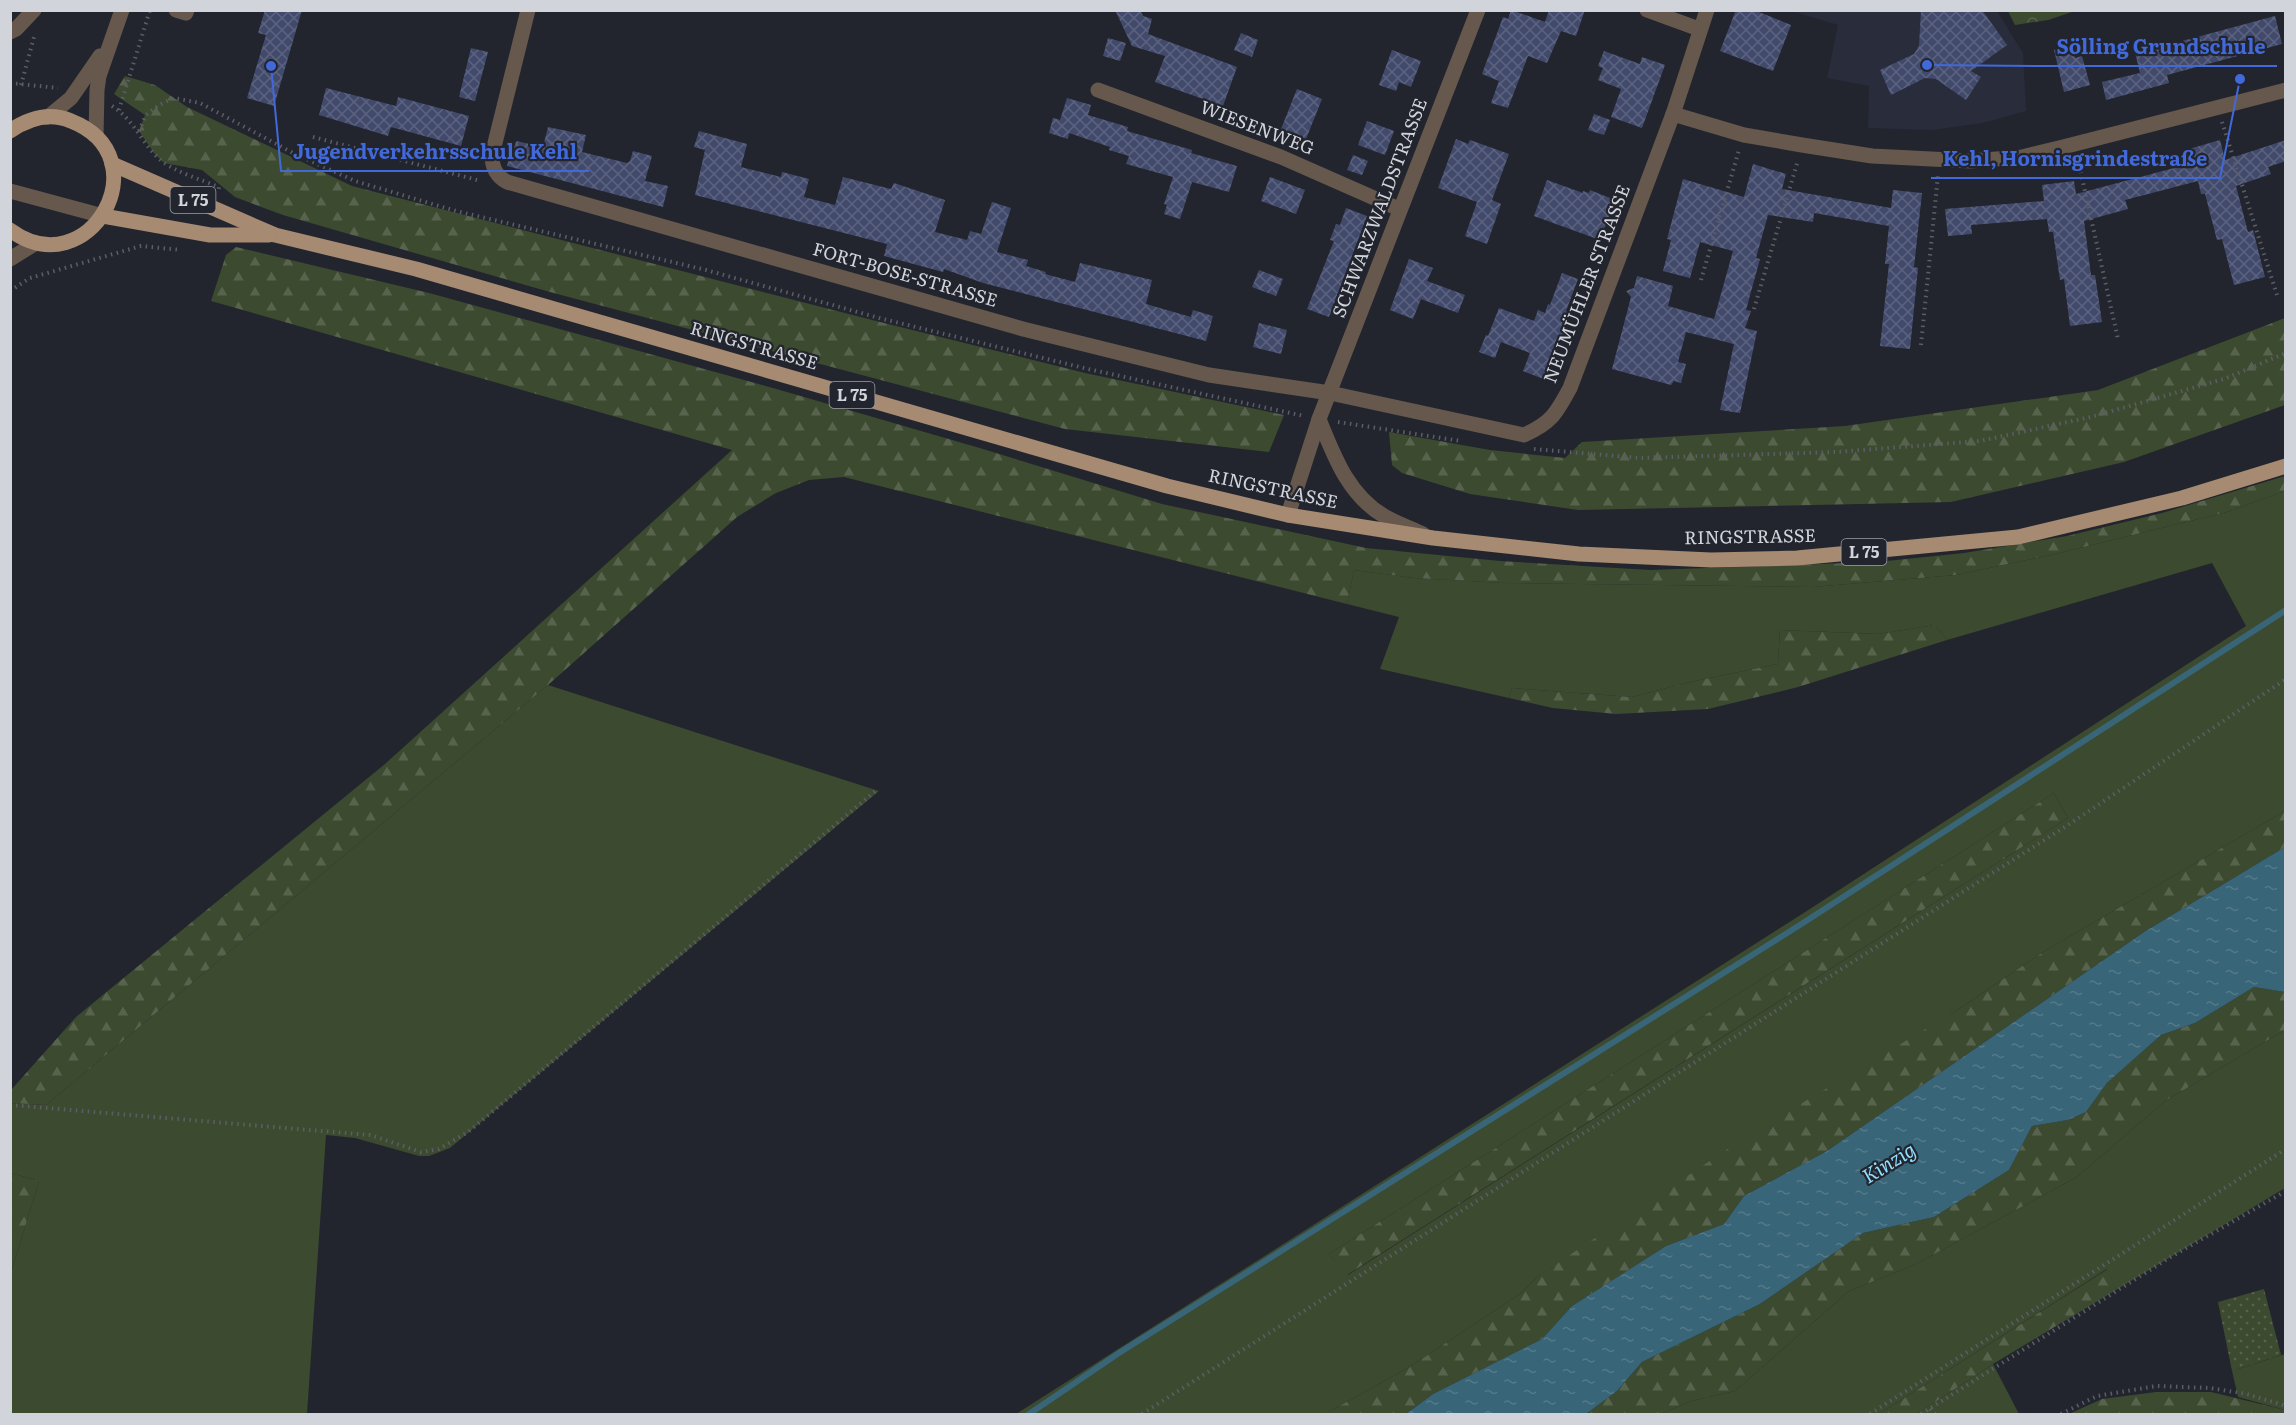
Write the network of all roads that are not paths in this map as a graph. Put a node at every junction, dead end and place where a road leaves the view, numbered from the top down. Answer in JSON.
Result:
{"nodes":[{"id":1,"x":34,"y":10,"type":"edge"},
{"id":2,"x":122,"y":10,"type":"edge"},
{"id":3,"x":176,"y":10,"type":"edge"},
{"id":4,"x":187,"y":10,"type":"edge"},
{"id":5,"x":528,"y":10,"type":"edge"},
{"id":6,"x":1478,"y":10,"type":"edge"},
{"id":7,"x":1647,"y":10,"type":"edge"},
{"id":8,"x":1707,"y":10,"type":"edge"},
{"id":9,"x":1699,"y":29,"type":"junction"},
{"id":10,"x":10,"y":32,"type":"edge"},
{"id":11,"x":112,"y":35,"type":"junction"},
{"id":12,"x":1098,"y":90,"type":"dead end"},
{"id":13,"x":2286,"y":90,"type":"edge"},
{"id":14,"x":1673,"y":114,"type":"junction"},
{"id":15,"x":48,"y":117,"type":"junction"},
{"id":16,"x":10,"y":131,"type":"edge"},
{"id":17,"x":96,"y":136,"type":"junction"},
{"id":18,"x":112,"y":164,"type":"junction"},
{"id":19,"x":10,"y":191,"type":"edge"},
{"id":20,"x":1399,"y":208,"type":"junction"},
{"id":21,"x":104,"y":216,"type":"junction"},
{"id":22,"x":10,"y":230,"type":"edge"},
{"id":23,"x":275,"y":235,"type":"junction"},
{"id":24,"x":36,"y":243,"type":"junction"},
{"id":25,"x":10,"y":259,"type":"edge"},
{"id":26,"x":1329,"y":393,"type":"junction"},
{"id":27,"x":1319,"y":419,"type":"junction"},
{"id":28,"x":2286,"y":466,"type":"edge"},
{"id":29,"x":1288,"y":515,"type":"junction"},
{"id":30,"x":1433,"y":538,"type":"junction"}],
"edges":[{"from":1,"to":10,"type":"street"},
{"from":2,"to":11,"type":"street"},
{"from":3,"to":4,"type":"street"},
{"from":5,"to":26,"type":"street","name":"FORT-BOSE-STRASSE"},
{"from":6,"to":20,"type":"street","name":"SCHWARZWALDSTRASSE"},
{"from":7,"to":9,"type":"street"},
{"from":8,"to":9,"type":"street","name":"NEUMÜHLER STRASSE"},
{"from":9,"to":14,"type":"street","name":"NEUMÜHLER STRASSE"},
{"from":11,"to":15,"type":"street"},
{"from":11,"to":17,"type":"street"},
{"from":12,"to":20,"type":"street","name":"WIESENWEG"},
{"from":13,"to":14,"type":"street"},
{"from":14,"to":26,"type":"street","name":"NEUMÜHLER STRASSE"},
{"from":15,"to":16,"type":"main road"},
{"from":15,"to":17,"type":"main road"},
{"from":17,"to":18,"type":"main road"},
{"from":18,"to":21,"type":"main road"},
{"from":18,"to":23,"type":"main road","name":"RINGSTRASSE","number":"L 75"},
{"from":19,"to":21,"type":"street"},
{"from":20,"to":26,"type":"street","name":"SCHWARZWALDSTRASSE"},
{"from":21,"to":23,"type":"main road","name":"RINGSTRASSE","number":"L 75"},
{"from":21,"to":24,"type":"main road"},
{"from":22,"to":24,"type":"main road"},
{"from":23,"to":29,"type":"main road","name":"RINGSTRASSE","number":"L 75"},
{"from":24,"to":25,"type":"street"},
{"from":26,"to":27,"type":"street","name":"SCHWARZWALDSTRASSE"},
{"from":27,"to":29,"type":"street","name":"SCHWARZWALDSTRASSE"},
{"from":27,"to":30,"type":"street"},
{"from":28,"to":30,"type":"main road","name":"RINGSTRASSE","number":"L 75"},
{"from":29,"to":30,"type":"main road","name":"RINGSTRASSE","number":"L 75"}]}
